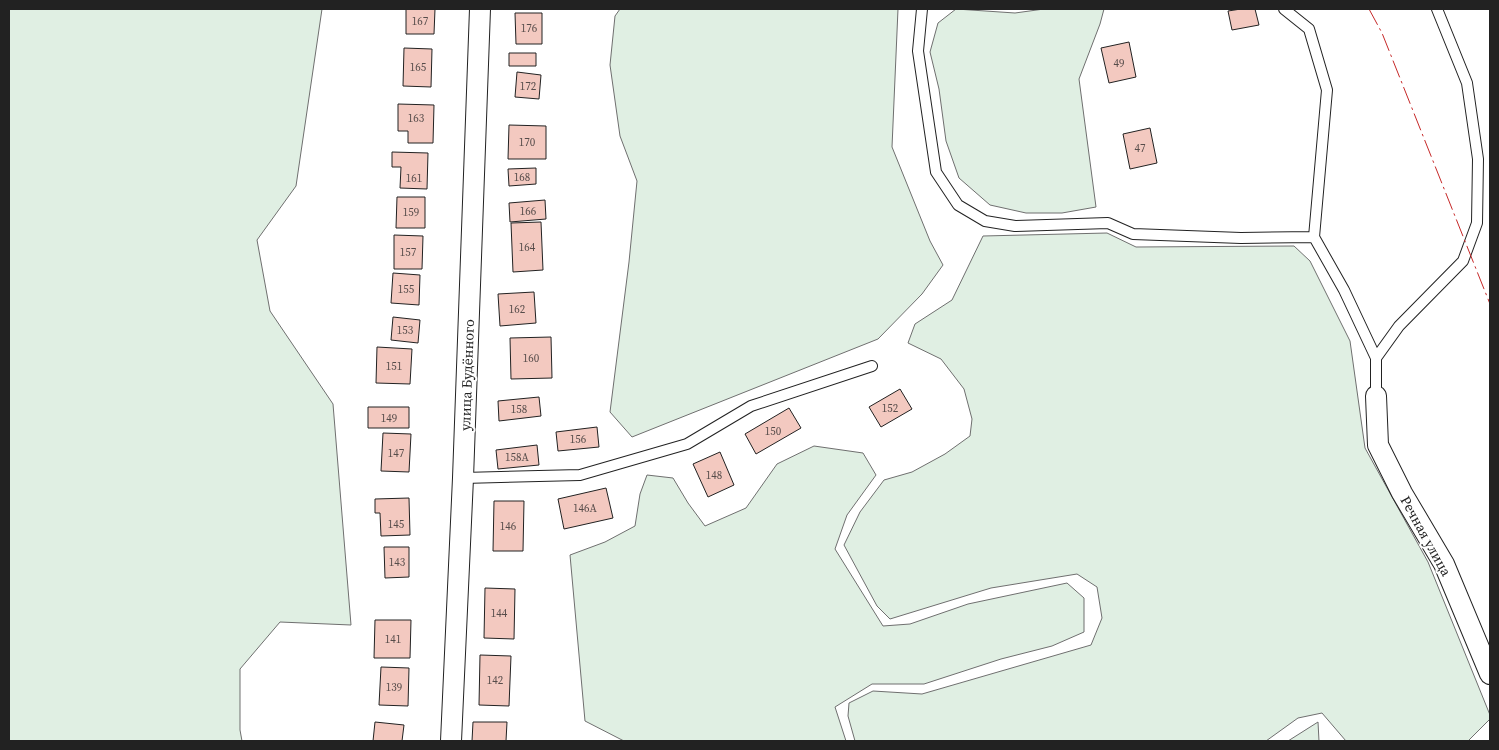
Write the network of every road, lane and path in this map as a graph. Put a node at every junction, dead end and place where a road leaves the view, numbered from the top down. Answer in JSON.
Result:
{"nodes":[{"id":1,"x":480,"y":9,"type":"edge"},
{"id":2,"x":922,"y":9,"type":"edge"},
{"id":3,"x":1284,"y":9,"type":"edge"},
{"id":4,"x":1436,"y":9,"type":"edge"},
{"id":5,"x":1314,"y":237,"type":"junction"},
{"id":6,"x":1376,"y":358,"type":"junction"},
{"id":7,"x":872,"y":366,"type":"dead end"},
{"id":8,"x":1376,"y":396,"type":"joint"},
{"id":9,"x":463,"y":478,"type":"junction"},
{"id":10,"x":1490,"y":674,"type":"edge"},
{"id":11,"x":451,"y":741,"type":"edge"}],
"edges":[{"from":1,"to":9,"type":"street","name":"улица Будённого"},
{"from":2,"to":5,"type":"lane"},
{"from":3,"to":5,"type":"lane"},
{"from":4,"to":6,"type":"lane"},
{"from":5,"to":6,"type":"lane"},
{"from":6,"to":8,"type":"lane"},
{"from":7,"to":9,"type":"lane"},
{"from":8,"to":10,"type":"street","name":"Речная улица"},
{"from":9,"to":11,"type":"street","name":"улица Будённого"}]}
